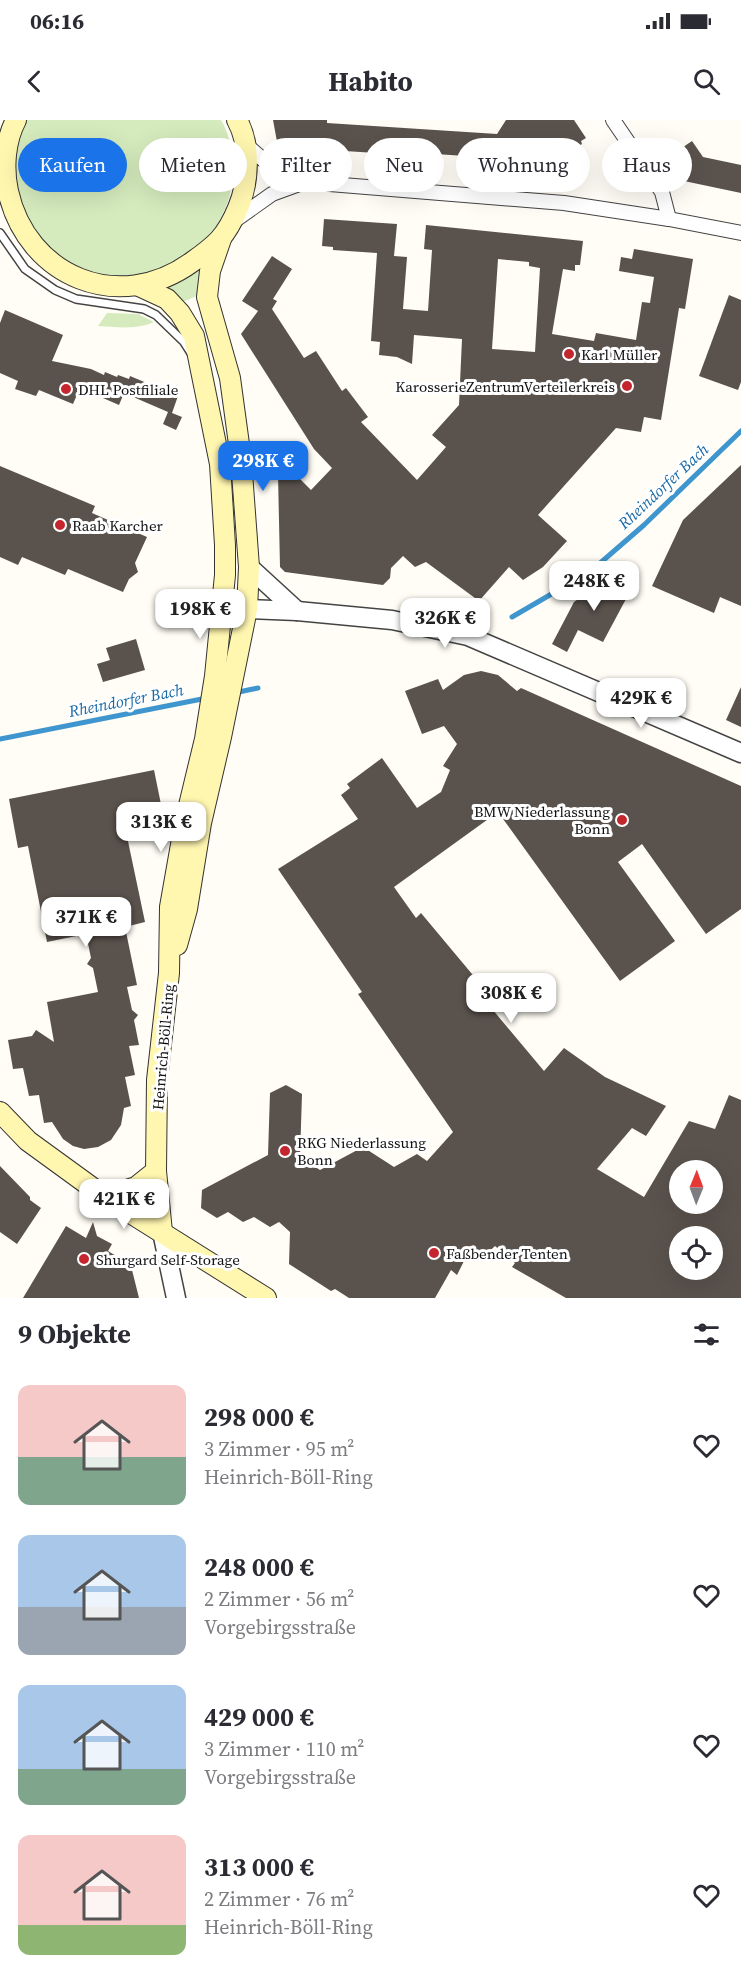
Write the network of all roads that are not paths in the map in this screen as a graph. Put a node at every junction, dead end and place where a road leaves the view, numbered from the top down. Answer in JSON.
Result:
{"nodes":[{"id":1,"x":16,"y":120,"type":"edge"},
{"id":2,"x":613,"y":120,"type":"edge"},
{"id":3,"x":242,"y":129,"type":"edge"},
{"id":4,"x":259,"y":152,"type":"edge"},
{"id":5,"x":3,"y":155,"type":"edge"},
{"id":6,"x":352,"y":186,"type":"edge"},
{"id":7,"x":278,"y":192,"type":"edge"},
{"id":8,"x":10,"y":211,"type":"edge"},
{"id":9,"x":669,"y":219,"type":"junction"},
{"id":10,"x":232,"y":222,"type":"junction"},
{"id":11,"x":0,"y":233,"type":"edge"},
{"id":12,"x":741,"y":233,"type":"edge"},
{"id":13,"x":221,"y":239,"type":"junction"},
{"id":14,"x":7,"y":243,"type":"junction"},
{"id":15,"x":139,"y":286,"type":"junction"},
{"id":16,"x":114,"y":287,"type":"junction"},
{"id":17,"x":100,"y":304,"type":"junction"},
{"id":18,"x":198,"y":364,"type":"junction"},
{"id":19,"x":249,"y":567,"type":"junction"},
{"id":20,"x":222,"y":608,"type":"junction"},
{"id":21,"x":247,"y":609,"type":"junction"},
{"id":22,"x":297,"y":611,"type":"junction"},
{"id":23,"x":224,"y":678,"type":"junction"},
{"id":24,"x":741,"y":753,"type":"edge"},
{"id":25,"x":0,"y":1112,"type":"edge"},
{"id":26,"x":156,"y":1171,"type":"junction"},
{"id":27,"x":105,"y":1197,"type":"junction"},
{"id":28,"x":162,"y":1232,"type":"junction"},
{"id":29,"x":176,"y":1298,"type":"edge"},
{"id":30,"x":266,"y":1298,"type":"edge"}],
"edges":[{"from":1,"to":5,"type":"main road"},
{"from":2,"to":9,"type":"street"},
{"from":3,"to":4,"type":"street"},
{"from":3,"to":10,"type":"main road"},
{"from":5,"to":8,"type":"main road"},
{"from":6,"to":9,"type":"street"},
{"from":7,"to":10,"type":"street"},
{"from":8,"to":14,"type":"lane"},
{"from":8,"to":16,"type":"main road"},
{"from":9,"to":12,"type":"street"},
{"from":10,"to":13,"type":"main road"},
{"from":11,"to":14,"type":"lane"},
{"from":13,"to":15,"type":"main road"},
{"from":13,"to":19,"type":"main road","name":"Heinrich-Böll-Ring"},
{"from":14,"to":17,"type":"lane"},
{"from":15,"to":16,"type":"main road"},
{"from":15,"to":18,"type":"main road","name":"Heinrich-Böll-Ring"},
{"from":16,"to":17,"type":"lane"},
{"from":17,"to":18,"type":"lane"},
{"from":18,"to":20,"type":"main road","name":"Heinrich-Böll-Ring"},
{"from":19,"to":21,"type":"main road","name":"Heinrich-Böll-Ring"},
{"from":19,"to":22,"type":"street"},
{"from":20,"to":21,"type":"street"},
{"from":20,"to":23,"type":"main road","name":"Heinrich-Böll-Ring"},
{"from":21,"to":22,"type":"street"},
{"from":21,"to":23,"type":"main road","name":"Heinrich-Böll-Ring"},
{"from":22,"to":24,"type":"street"},
{"from":23,"to":26,"type":"main road","name":"Heinrich-Böll-Ring"},
{"from":25,"to":27,"type":"main road"},
{"from":26,"to":27,"type":"main road"},
{"from":26,"to":28,"type":"main road","name":"Heinrich-Böll-Ring"},
{"from":27,"to":28,"type":"main road"},
{"from":28,"to":29,"type":"street","name":"Heinrich-Böll-Ring"},
{"from":28,"to":30,"type":"main road"}]}
